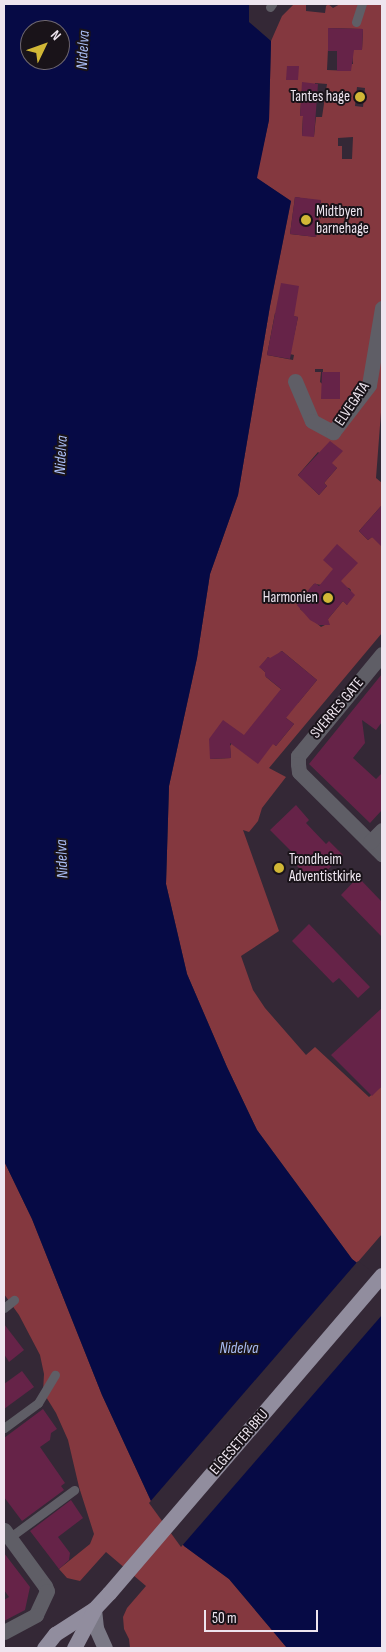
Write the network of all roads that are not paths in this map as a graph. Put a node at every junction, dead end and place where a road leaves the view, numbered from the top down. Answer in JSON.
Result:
{"nodes":[{"id":1,"x":362,"y":4,"type":"edge"},
{"id":2,"x":356,"y":22,"type":"dead end"},
{"id":3,"x":382,"y":308,"type":"edge"},
{"id":4,"x":295,"y":381,"type":"dead end"},
{"id":5,"x":382,"y":654,"type":"edge"},
{"id":6,"x":382,"y":830,"type":"edge"},
{"id":7,"x":370,"y":842,"type":"junction"},
{"id":8,"x":382,"y":854,"type":"edge"},
{"id":9,"x":382,"y":1275,"type":"edge"},
{"id":10,"x":14,"y":1300,"type":"dead end"},
{"id":11,"x":4,"y":1308,"type":"edge"},
{"id":12,"x":55,"y":1375,"type":"dead end"},
{"id":13,"x":4,"y":1428,"type":"edge"},
{"id":14,"x":74,"y":1490,"type":"dead end"},
{"id":15,"x":7,"y":1534,"type":"edge"},
{"id":16,"x":94,"y":1609,"type":"junction"},
{"id":17,"x":4,"y":1632,"type":"edge"},
{"id":18,"x":44,"y":1648,"type":"edge"},
{"id":19,"x":74,"y":1648,"type":"edge"},
{"id":20,"x":105,"y":1648,"type":"edge"}],
"edges":[{"from":1,"to":2,"type":"lane"},
{"from":3,"to":4,"type":"street","name":"ELVEGATA"},
{"from":5,"to":7,"type":"street","name":"SVERRES GATE"},
{"from":6,"to":7,"type":"street"},
{"from":7,"to":8,"type":"street"},
{"from":9,"to":16,"type":"main road","name":"ELGESETER BRU"},
{"from":10,"to":11,"type":"lane"},
{"from":12,"to":13,"type":"lane"},
{"from":14,"to":15,"type":"lane"},
{"from":15,"to":17,"type":"street"},
{"from":16,"to":18,"type":"main road"},
{"from":16,"to":19,"type":"main road"},
{"from":16,"to":20,"type":"main road"}]}
